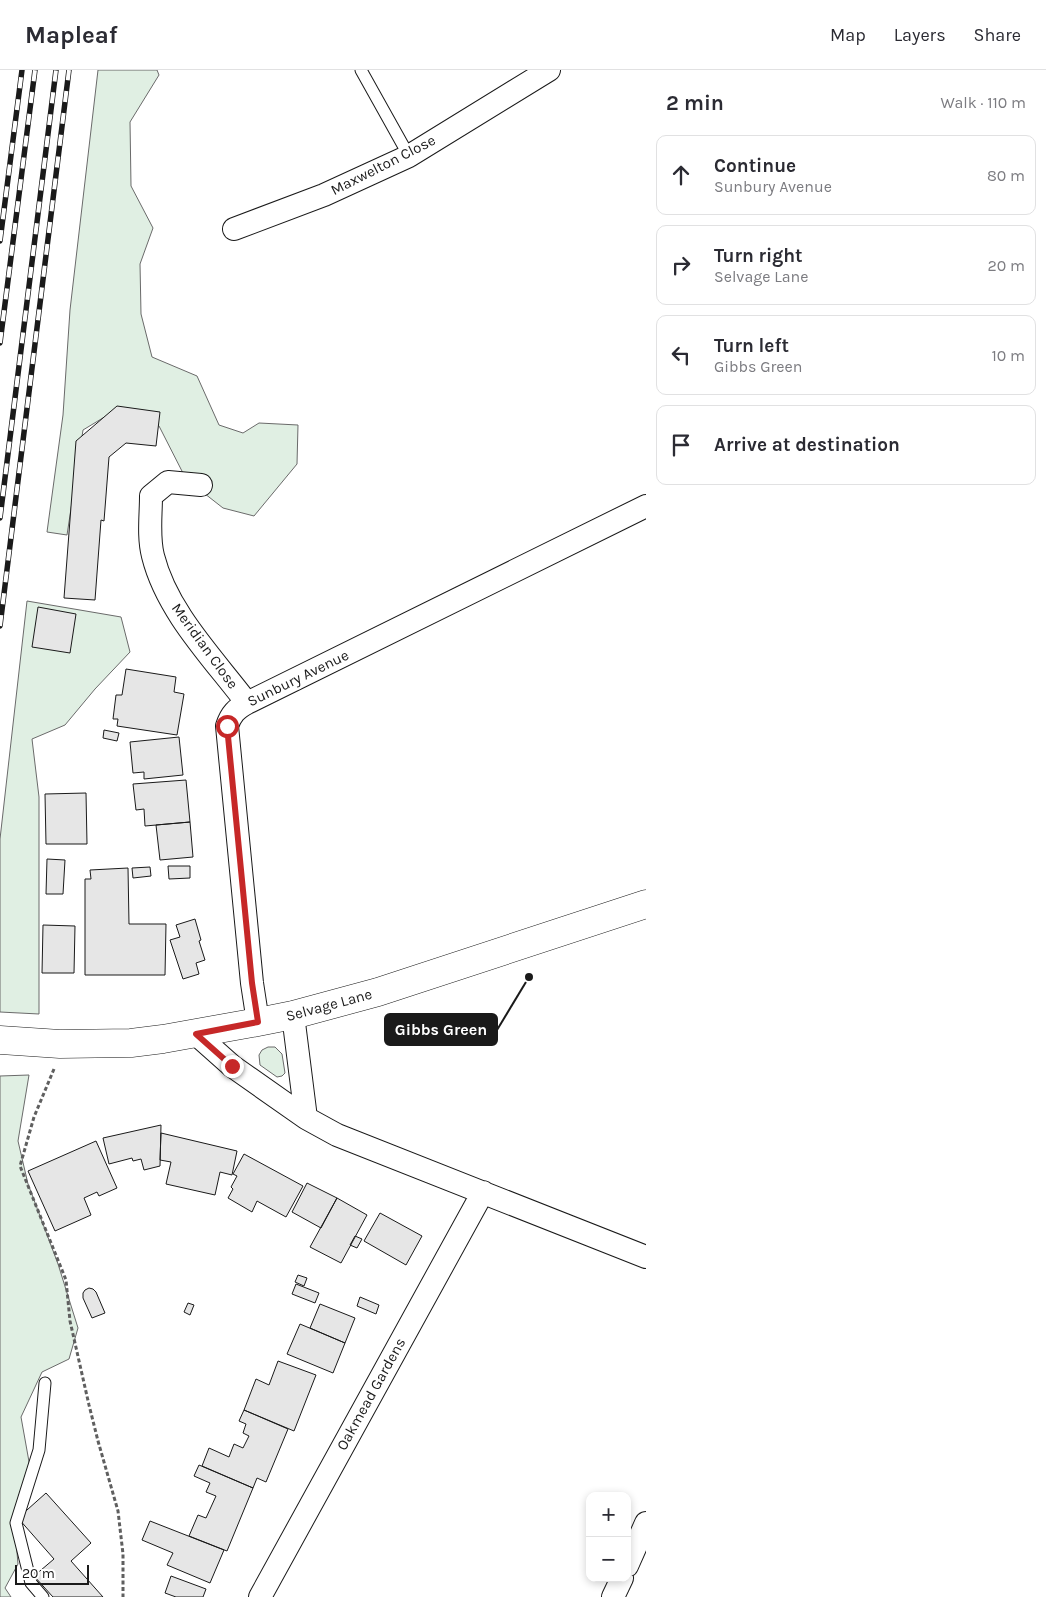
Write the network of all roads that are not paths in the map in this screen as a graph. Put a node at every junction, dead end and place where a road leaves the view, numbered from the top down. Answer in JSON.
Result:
{"nodes":[{"id":1,"x":361,"y":70,"type":"edge"},
{"id":2,"x":549,"y":70,"type":"edge"},
{"id":3,"x":410,"y":156,"type":"junction"},
{"id":4,"x":234,"y":229,"type":"dead end"},
{"id":5,"x":202,"y":485,"type":"dead end"},
{"id":6,"x":646,"y":506,"type":"edge"},
{"id":7,"x":247,"y":703,"type":"junction"},
{"id":8,"x":646,"y":904,"type":"edge"},
{"id":9,"x":293,"y":1015,"type":"junction"},
{"id":10,"x":258,"y":1022,"type":"junction"},
{"id":11,"x":196,"y":1034,"type":"junction"},
{"id":12,"x":0,"y":1040,"type":"edge"},
{"id":13,"x":306,"y":1118,"type":"junction"},
{"id":14,"x":483,"y":1192,"type":"junction"},
{"id":15,"x":646,"y":1257,"type":"edge"},
{"id":16,"x":45,"y":1383,"type":"dead end"},
{"id":17,"x":646,"y":1523,"type":"edge"},
{"id":18,"x":631,"y":1557,"type":"edge"},
{"id":19,"x":620,"y":1582,"type":"edge"},
{"id":20,"x":43,"y":1597,"type":"edge"},
{"id":21,"x":260,"y":1597,"type":"edge"},
{"id":22,"x":613,"y":1597,"type":"edge"}],
"edges":[{"from":1,"to":3,"type":"lane"},
{"from":2,"to":3,"type":"street","name":"Maxwelton Close"},
{"from":3,"to":4,"type":"street","name":"Maxwelton Close"},
{"from":5,"to":7,"type":"street","name":"Meridian Close"},
{"from":6,"to":7,"type":"street","name":"Sunbury Avenue"},
{"from":7,"to":10,"type":"street","name":"Sunbury Avenue"},
{"from":8,"to":9,"type":"main road","name":"Selvage Lane"},
{"from":9,"to":10,"type":"main road","name":"Selvage Lane"},
{"from":9,"to":13,"type":"street"},
{"from":10,"to":11,"type":"main road","name":"Selvage Lane"},
{"from":11,"to":12,"type":"main road","name":"Selvage Lane"},
{"from":11,"to":13,"type":"street"},
{"from":13,"to":14,"type":"street"},
{"from":14,"to":15,"type":"street"},
{"from":14,"to":21,"type":"street","name":"Oakmead Gardens"},
{"from":16,"to":20,"type":"lane"},
{"from":17,"to":18,"type":"street"},
{"from":19,"to":22,"type":"street"}]}
